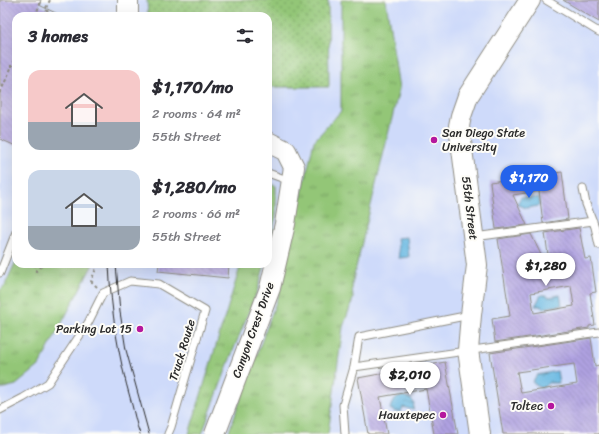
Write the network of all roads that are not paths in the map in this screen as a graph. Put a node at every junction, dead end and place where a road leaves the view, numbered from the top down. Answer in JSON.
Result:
{"nodes":[{"id":1,"x":128,"y":0,"type":"edge"},
{"id":2,"x":530,"y":0,"type":"edge"},
{"id":3,"x":546,"y":0,"type":"edge"},
{"id":4,"x":128,"y":12,"type":"edge"},
{"id":5,"x":599,"y":32,"type":"edge"},
{"id":6,"x":272,"y":144,"type":"edge"},
{"id":7,"x":272,"y":174,"type":"edge"},
{"id":8,"x":292,"y":182,"type":"junction"},
{"id":9,"x":583,"y":189,"type":"dead end"},
{"id":10,"x":593,"y":221,"type":"junction"},
{"id":11,"x":474,"y":237,"type":"junction"},
{"id":12,"x":12,"y":242,"type":"edge"},
{"id":13,"x":599,"y":245,"type":"edge"},
{"id":14,"x":0,"y":273,"type":"edge"},
{"id":15,"x":471,"y":314,"type":"junction"},
{"id":16,"x":599,"y":332,"type":"edge"},
{"id":17,"x":468,"y":350,"type":"junction"},
{"id":18,"x":354,"y":367,"type":"junction"},
{"id":19,"x":0,"y":410,"type":"edge"},
{"id":20,"x":168,"y":434,"type":"edge"},
{"id":21,"x":215,"y":434,"type":"edge"},
{"id":22,"x":345,"y":434,"type":"edge"},
{"id":23,"x":480,"y":434,"type":"edge"}],
"edges":[{"from":1,"to":4,"type":"street"},
{"from":2,"to":11,"type":"street","name":"55th Street"},
{"from":3,"to":5,"type":"lane"},
{"from":6,"to":8,"type":"street","name":"Canyon Crest Drive"},
{"from":7,"to":8,"type":"lane"},
{"from":8,"to":21,"type":"street","name":"Canyon Crest Drive"},
{"from":9,"to":10,"type":"lane"},
{"from":10,"to":11,"type":"lane"},
{"from":10,"to":13,"type":"lane"},
{"from":11,"to":15,"type":"street","name":"55th Street"},
{"from":12,"to":14,"type":"lane"},
{"from":15,"to":17,"type":"street","name":"55th Street"},
{"from":15,"to":18,"type":"lane"},
{"from":16,"to":17,"type":"lane"},
{"from":17,"to":18,"type":"lane"},
{"from":17,"to":23,"type":"street","name":"55th Street"},
{"from":18,"to":22,"type":"lane"},
{"from":19,"to":20,"type":"lane","name":"Truck Route"}]}
